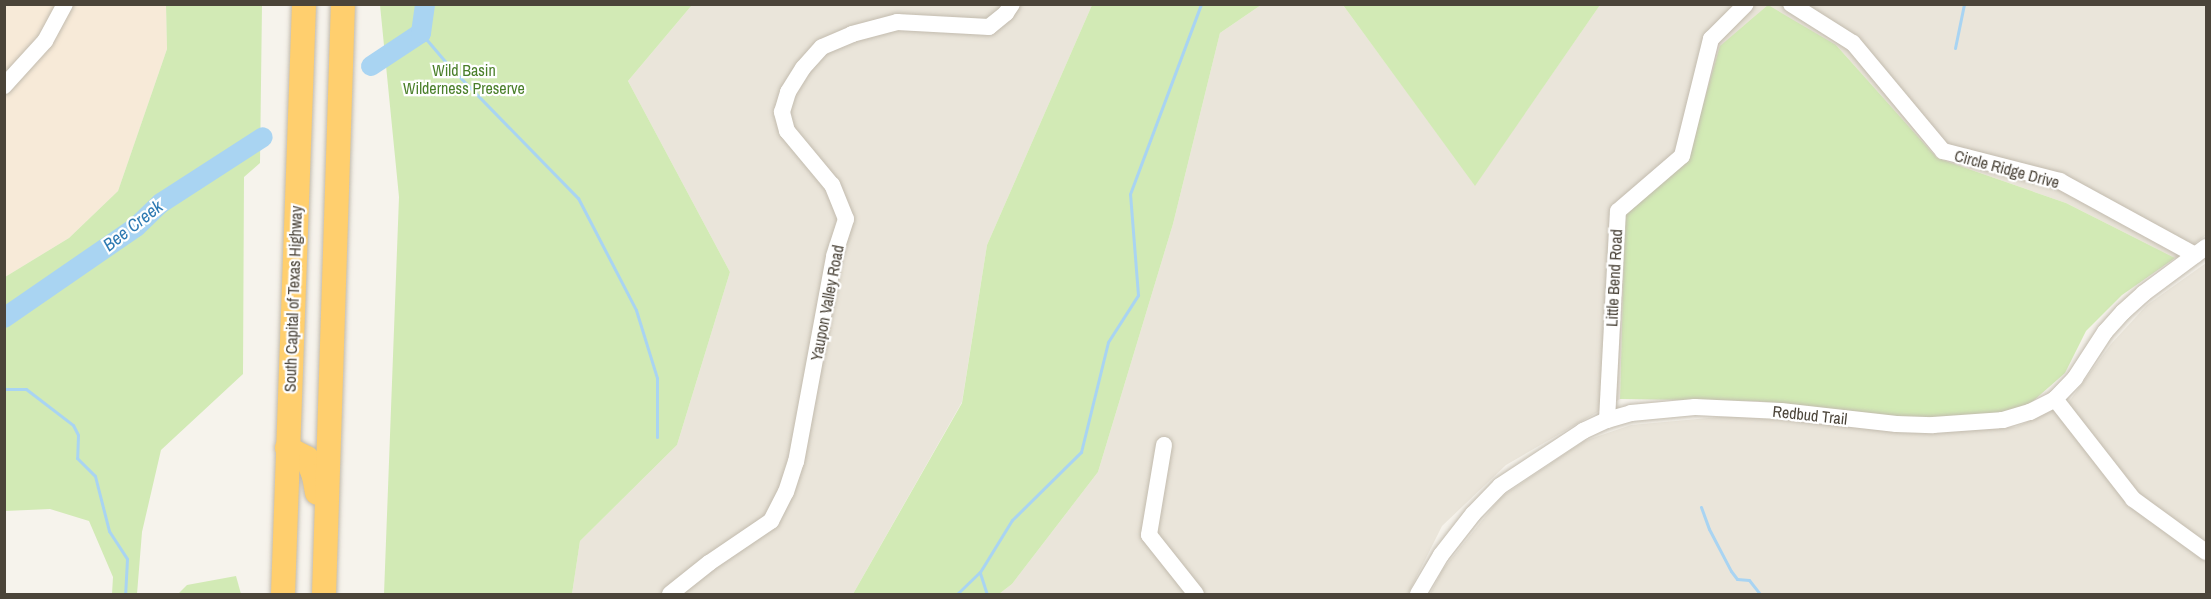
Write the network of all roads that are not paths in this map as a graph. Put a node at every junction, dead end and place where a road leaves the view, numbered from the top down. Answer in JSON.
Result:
{"nodes":[{"id":1,"x":64,"y":4,"type":"edge"},
{"id":2,"x":304,"y":4,"type":"edge"},
{"id":3,"x":343,"y":4,"type":"edge"},
{"id":4,"x":1012,"y":4,"type":"edge"},
{"id":5,"x":1746,"y":4,"type":"edge"},
{"id":6,"x":1791,"y":4,"type":"edge"},
{"id":7,"x":4,"y":86,"type":"edge"},
{"id":8,"x":2201,"y":251,"type":"edge"},
{"id":9,"x":330,"y":372,"type":"junction"},
{"id":10,"x":2055,"y":399,"type":"junction"},
{"id":11,"x":1607,"y":420,"type":"junction"},
{"id":12,"x":1164,"y":445,"type":"dead end"},
{"id":13,"x":287,"y":448,"type":"junction"},
{"id":14,"x":2206,"y":552,"type":"edge"},
{"id":15,"x":324,"y":558,"type":"junction"},
{"id":16,"x":283,"y":594,"type":"edge"},
{"id":17,"x":324,"y":594,"type":"edge"},
{"id":18,"x":670,"y":594,"type":"edge"},
{"id":19,"x":1196,"y":594,"type":"edge"},
{"id":20,"x":1418,"y":594,"type":"edge"}],
"edges":[{"from":1,"to":7,"type":"street"},
{"from":2,"to":13,"type":"highway","name":"South Capital of Texas Highway"},
{"from":3,"to":9,"type":"highway"},
{"from":4,"to":18,"type":"street","name":"Yaupon Valley Road"},
{"from":5,"to":11,"type":"street","name":"Little Bend Road"},
{"from":6,"to":8,"type":"street","name":"Circle Ridge Drive"},
{"from":8,"to":10,"type":"street","name":"Redbud Trail"},
{"from":9,"to":13,"type":"highway"},
{"from":9,"to":15,"type":"highway"},
{"from":10,"to":11,"type":"street","name":"Redbud Trail"},
{"from":10,"to":14,"type":"street"},
{"from":11,"to":20,"type":"street","name":"Redbud Trail"},
{"from":12,"to":19,"type":"street"},
{"from":13,"to":15,"type":"highway"},
{"from":13,"to":16,"type":"highway","name":"South Capital of Texas Highway"},
{"from":15,"to":17,"type":"highway"}]}
